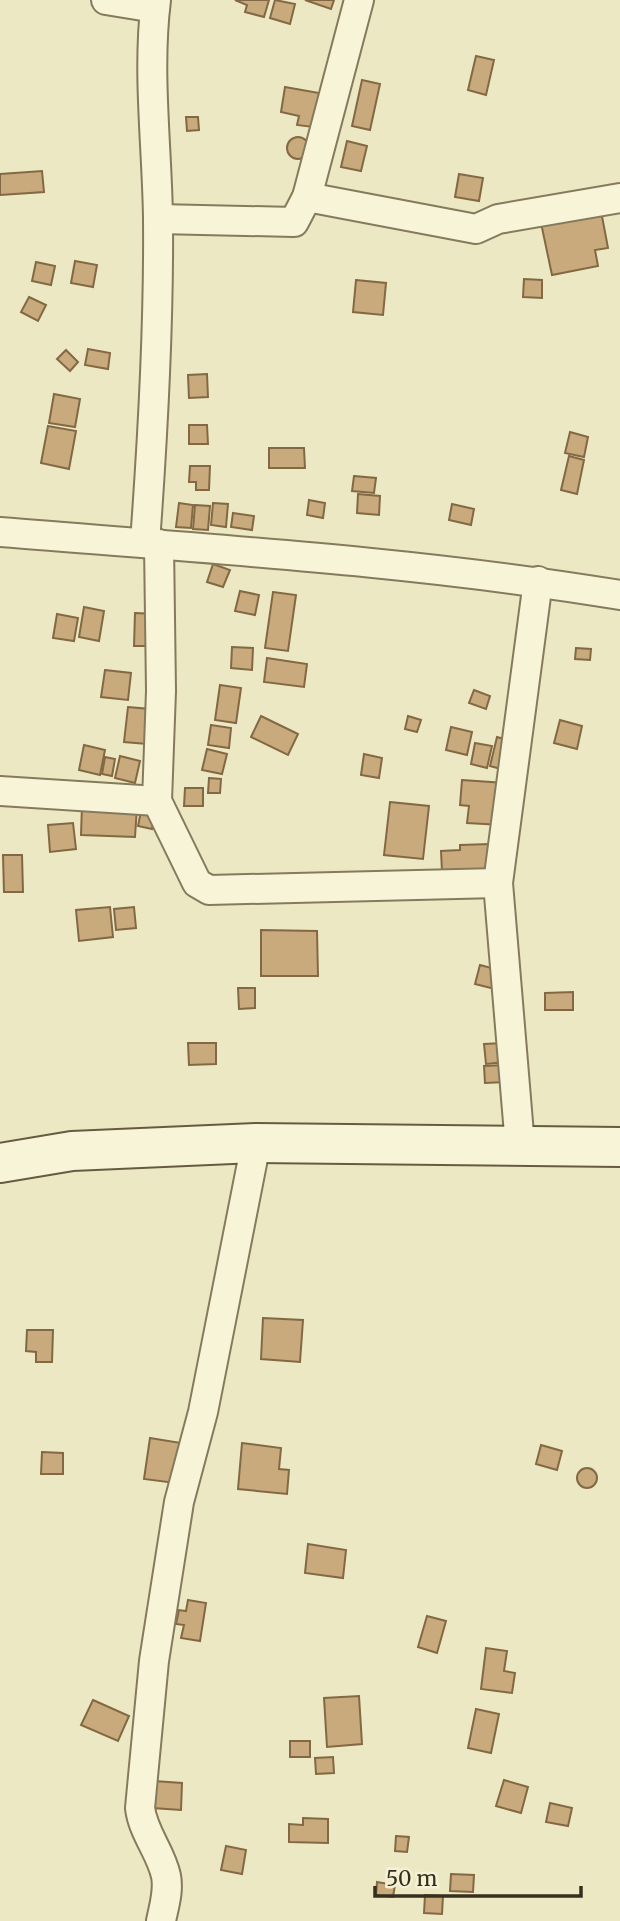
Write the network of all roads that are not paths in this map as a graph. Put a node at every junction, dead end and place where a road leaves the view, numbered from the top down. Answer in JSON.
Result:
{"nodes":[{"id":1,"x":106,"y":0,"type":"edge"},
{"id":2,"x":359,"y":0,"type":"edge"},
{"id":3,"x":156,"y":4,"type":"edge"},
{"id":4,"x":307,"y":197,"type":"junction"},
{"id":5,"x":620,"y":198,"type":"edge"},
{"id":6,"x":158,"y":219,"type":"junction"},
{"id":7,"x":0,"y":532,"type":"edge"},
{"id":8,"x":152,"y":543,"type":"junction"},
{"id":9,"x":538,"y":582,"type":"junction"},
{"id":10,"x":620,"y":595,"type":"edge"},
{"id":11,"x":0,"y":791,"type":"edge"},
{"id":12,"x":157,"y":801,"type":"junction"},
{"id":13,"x":498,"y":883,"type":"junction"},
{"id":14,"x":256,"y":1143,"type":"junction"},
{"id":15,"x":520,"y":1146,"type":"junction"},
{"id":16,"x":620,"y":1147,"type":"edge"},
{"id":17,"x":0,"y":1163,"type":"edge"},
{"id":18,"x":161,"y":1921,"type":"edge"}],
"edges":[{"from":1,"to":3,"type":"street"},
{"from":2,"to":4,"type":"street"},
{"from":3,"to":6,"type":"street"},
{"from":4,"to":5,"type":"street"},
{"from":4,"to":6,"type":"street"},
{"from":6,"to":8,"type":"street"},
{"from":7,"to":8,"type":"street"},
{"from":8,"to":9,"type":"street"},
{"from":8,"to":12,"type":"street"},
{"from":9,"to":10,"type":"street"},
{"from":9,"to":13,"type":"street"},
{"from":11,"to":12,"type":"street"},
{"from":12,"to":13,"type":"street"},
{"from":13,"to":15,"type":"street"},
{"from":14,"to":15,"type":"street"},
{"from":14,"to":17,"type":"street"},
{"from":14,"to":18,"type":"street"},
{"from":15,"to":16,"type":"street"}]}
